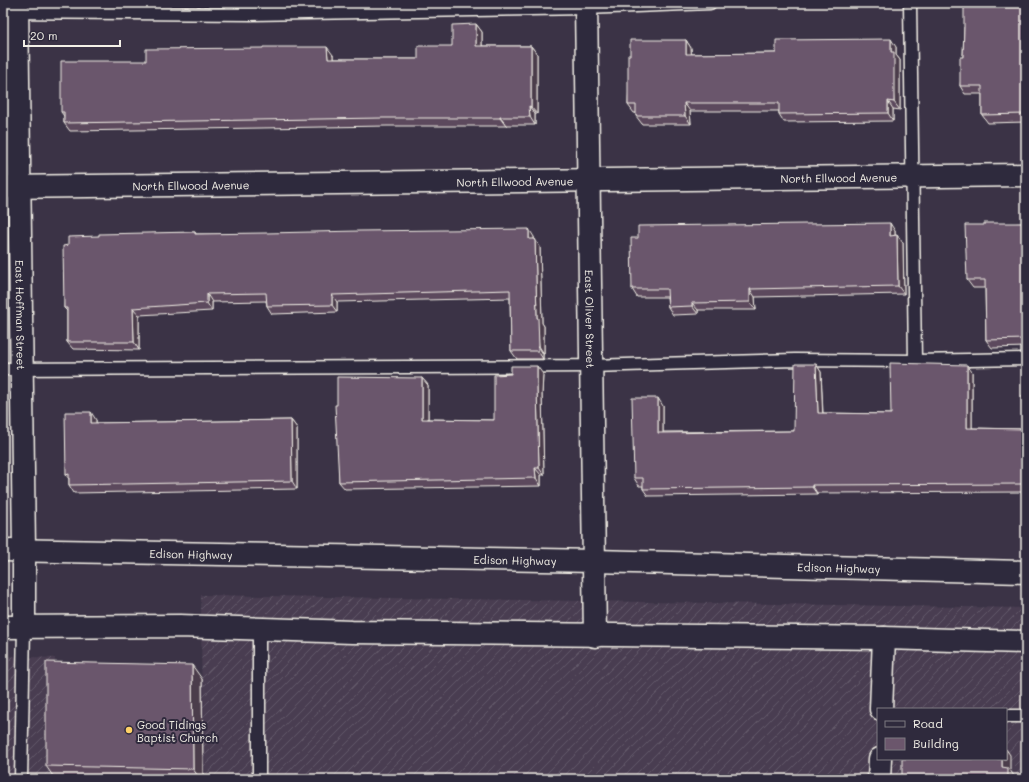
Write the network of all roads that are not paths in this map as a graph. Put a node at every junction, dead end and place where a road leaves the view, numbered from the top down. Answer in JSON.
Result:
{"nodes":[{"id":1,"x":710,"y":3,"type":"edge"},
{"id":2,"x":910,"y":3,"type":"edge"},
{"id":3,"x":586,"y":5,"type":"edge"},
{"id":4,"x":12,"y":9,"type":"edge"},
{"id":5,"x":1026,"y":175,"type":"edge"},
{"id":6,"x":913,"y":177,"type":"junction"},
{"id":7,"x":588,"y":180,"type":"junction"},
{"id":8,"x":11,"y":187,"type":"edge"},
{"id":9,"x":1026,"y":359,"type":"edge"},
{"id":10,"x":915,"y":361,"type":"junction"},
{"id":11,"x":591,"y":366,"type":"junction"},
{"id":12,"x":12,"y":369,"type":"edge"},
{"id":13,"x":14,"y":550,"type":"edge"},
{"id":14,"x":594,"y":561,"type":"junction"},
{"id":15,"x":1026,"y":572,"type":"edge"},
{"id":16,"x":13,"y":627,"type":"edge"},
{"id":17,"x":259,"y":629,"type":"junction"},
{"id":18,"x":595,"y":636,"type":"junction"},
{"id":19,"x":884,"y":638,"type":"junction"},
{"id":20,"x":1026,"y":642,"type":"edge"},
{"id":21,"x":881,"y":708,"type":"edge"},
{"id":22,"x":1007,"y":716,"type":"edge"},
{"id":23,"x":1026,"y":716,"type":"edge"},
{"id":24,"x":880,"y":760,"type":"edge"},
{"id":25,"x":22,"y":779,"type":"edge"},
{"id":26,"x":259,"y":779,"type":"edge"},
{"id":27,"x":879,"y":779,"type":"edge"}],
"edges":[{"from":1,"to":3,"type":"lane"},
{"from":2,"to":6,"type":"lane"},
{"from":3,"to":4,"type":"lane"},
{"from":3,"to":7,"type":"street","name":"East Oliver Street"},
{"from":4,"to":8,"type":"street","name":"East Hoffman Street"},
{"from":5,"to":6,"type":"street","name":"North Ellwood Avenue"},
{"from":6,"to":7,"type":"street","name":"North Ellwood Avenue"},
{"from":6,"to":10,"type":"lane"},
{"from":7,"to":8,"type":"street","name":"North Ellwood Avenue"},
{"from":7,"to":11,"type":"street","name":"East Oliver Street"},
{"from":8,"to":12,"type":"street","name":"East Hoffman Street"},
{"from":9,"to":10,"type":"lane"},
{"from":10,"to":11,"type":"lane"},
{"from":11,"to":12,"type":"lane"},
{"from":11,"to":14,"type":"street","name":"East Oliver Street"},
{"from":12,"to":13,"type":"street","name":"East Hoffman Street"},
{"from":13,"to":14,"type":"street","name":"Edison Highway"},
{"from":13,"to":16,"type":"street","name":"East Hoffman Street"},
{"from":14,"to":15,"type":"street","name":"Edison Highway"},
{"from":14,"to":18,"type":"street","name":"East Oliver Street"},
{"from":16,"to":17,"type":"street"},
{"from":16,"to":25,"type":"lane"},
{"from":17,"to":18,"type":"street"},
{"from":17,"to":26,"type":"lane"},
{"from":18,"to":19,"type":"street"},
{"from":19,"to":20,"type":"street"},
{"from":19,"to":21,"type":"street"},
{"from":22,"to":23,"type":"lane"},
{"from":24,"to":27,"type":"street"}]}
